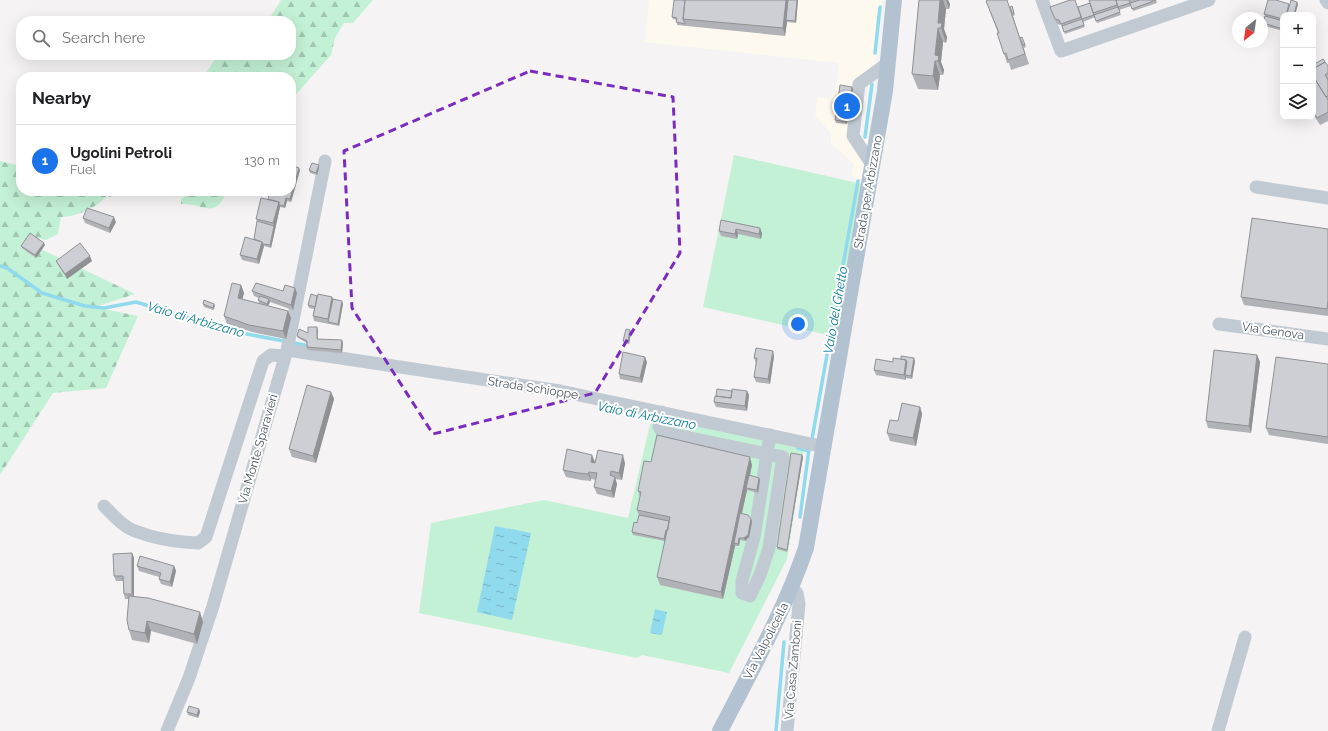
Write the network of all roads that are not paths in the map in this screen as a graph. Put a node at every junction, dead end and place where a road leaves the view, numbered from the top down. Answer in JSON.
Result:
{"nodes":[{"id":1,"x":894,"y":0,"type":"edge"},
{"id":2,"x":1042,"y":0,"type":"edge"},
{"id":3,"x":1209,"y":0,"type":"edge"},
{"id":4,"x":1326,"y":0,"type":"edge"},
{"id":5,"x":1328,"y":3,"type":"edge"},
{"id":6,"x":888,"y":63,"type":"junction"},
{"id":7,"x":325,"y":161,"type":"dead end"},
{"id":8,"x":872,"y":166,"type":"junction"},
{"id":9,"x":1256,"y":188,"type":"dead end"},
{"id":10,"x":1328,"y":198,"type":"edge"},
{"id":11,"x":1219,"y":324,"type":"dead end"},
{"id":12,"x":1328,"y":339,"type":"edge"},
{"id":13,"x":286,"y":353,"type":"junction"},
{"id":14,"x":662,"y":412,"type":"junction"},
{"id":15,"x":769,"y":443,"type":"junction"},
{"id":16,"x":825,"y":447,"type":"junction"},
{"id":17,"x":104,"y":506,"type":"dead end"},
{"id":18,"x":806,"y":548,"type":"joint"},
{"id":19,"x":792,"y":588,"type":"junction"},
{"id":20,"x":1245,"y":637,"type":"dead end"},
{"id":21,"x":167,"y":731,"type":"edge"},
{"id":22,"x":720,"y":731,"type":"edge"},
{"id":23,"x":787,"y":731,"type":"edge"},
{"id":24,"x":1218,"y":731,"type":"edge"}],
"edges":[{"from":1,"to":6,"type":"main road","name":"Strada per Arbizzano"},
{"from":2,"to":3,"type":"street"},
{"from":4,"to":5,"type":"street"},
{"from":6,"to":8,"type":"main road","name":"Strada per Arbizzano"},
{"from":6,"to":8,"type":"street"},
{"from":7,"to":13,"type":"street","name":"Via Monte Sparavieri"},
{"from":8,"to":16,"type":"main road","name":"Strada per Arbizzano"},
{"from":9,"to":10,"type":"street"},
{"from":11,"to":12,"type":"street","name":"Via Genova"},
{"from":13,"to":14,"type":"street","name":"Strada Schioppe"},
{"from":13,"to":17,"type":"street","name":"Strada Schioppe"},
{"from":13,"to":21,"type":"street","name":"Via Monte Sparavieri"},
{"from":14,"to":15,"type":"street","name":"Strada Schioppe"},
{"from":14,"to":15,"type":"street"},
{"from":15,"to":15,"type":"street"},
{"from":15,"to":16,"type":"street","name":"Strada Schioppe"},
{"from":16,"to":18,"type":"main road","name":"Strada per Arbizzano"},
{"from":18,"to":19,"type":"main road","name":"Via Valpolicella"},
{"from":19,"to":22,"type":"main road","name":"Via Valpolicella"},
{"from":19,"to":23,"type":"street","name":"Via Casa Zamboni"},
{"from":20,"to":24,"type":"street"}]}
